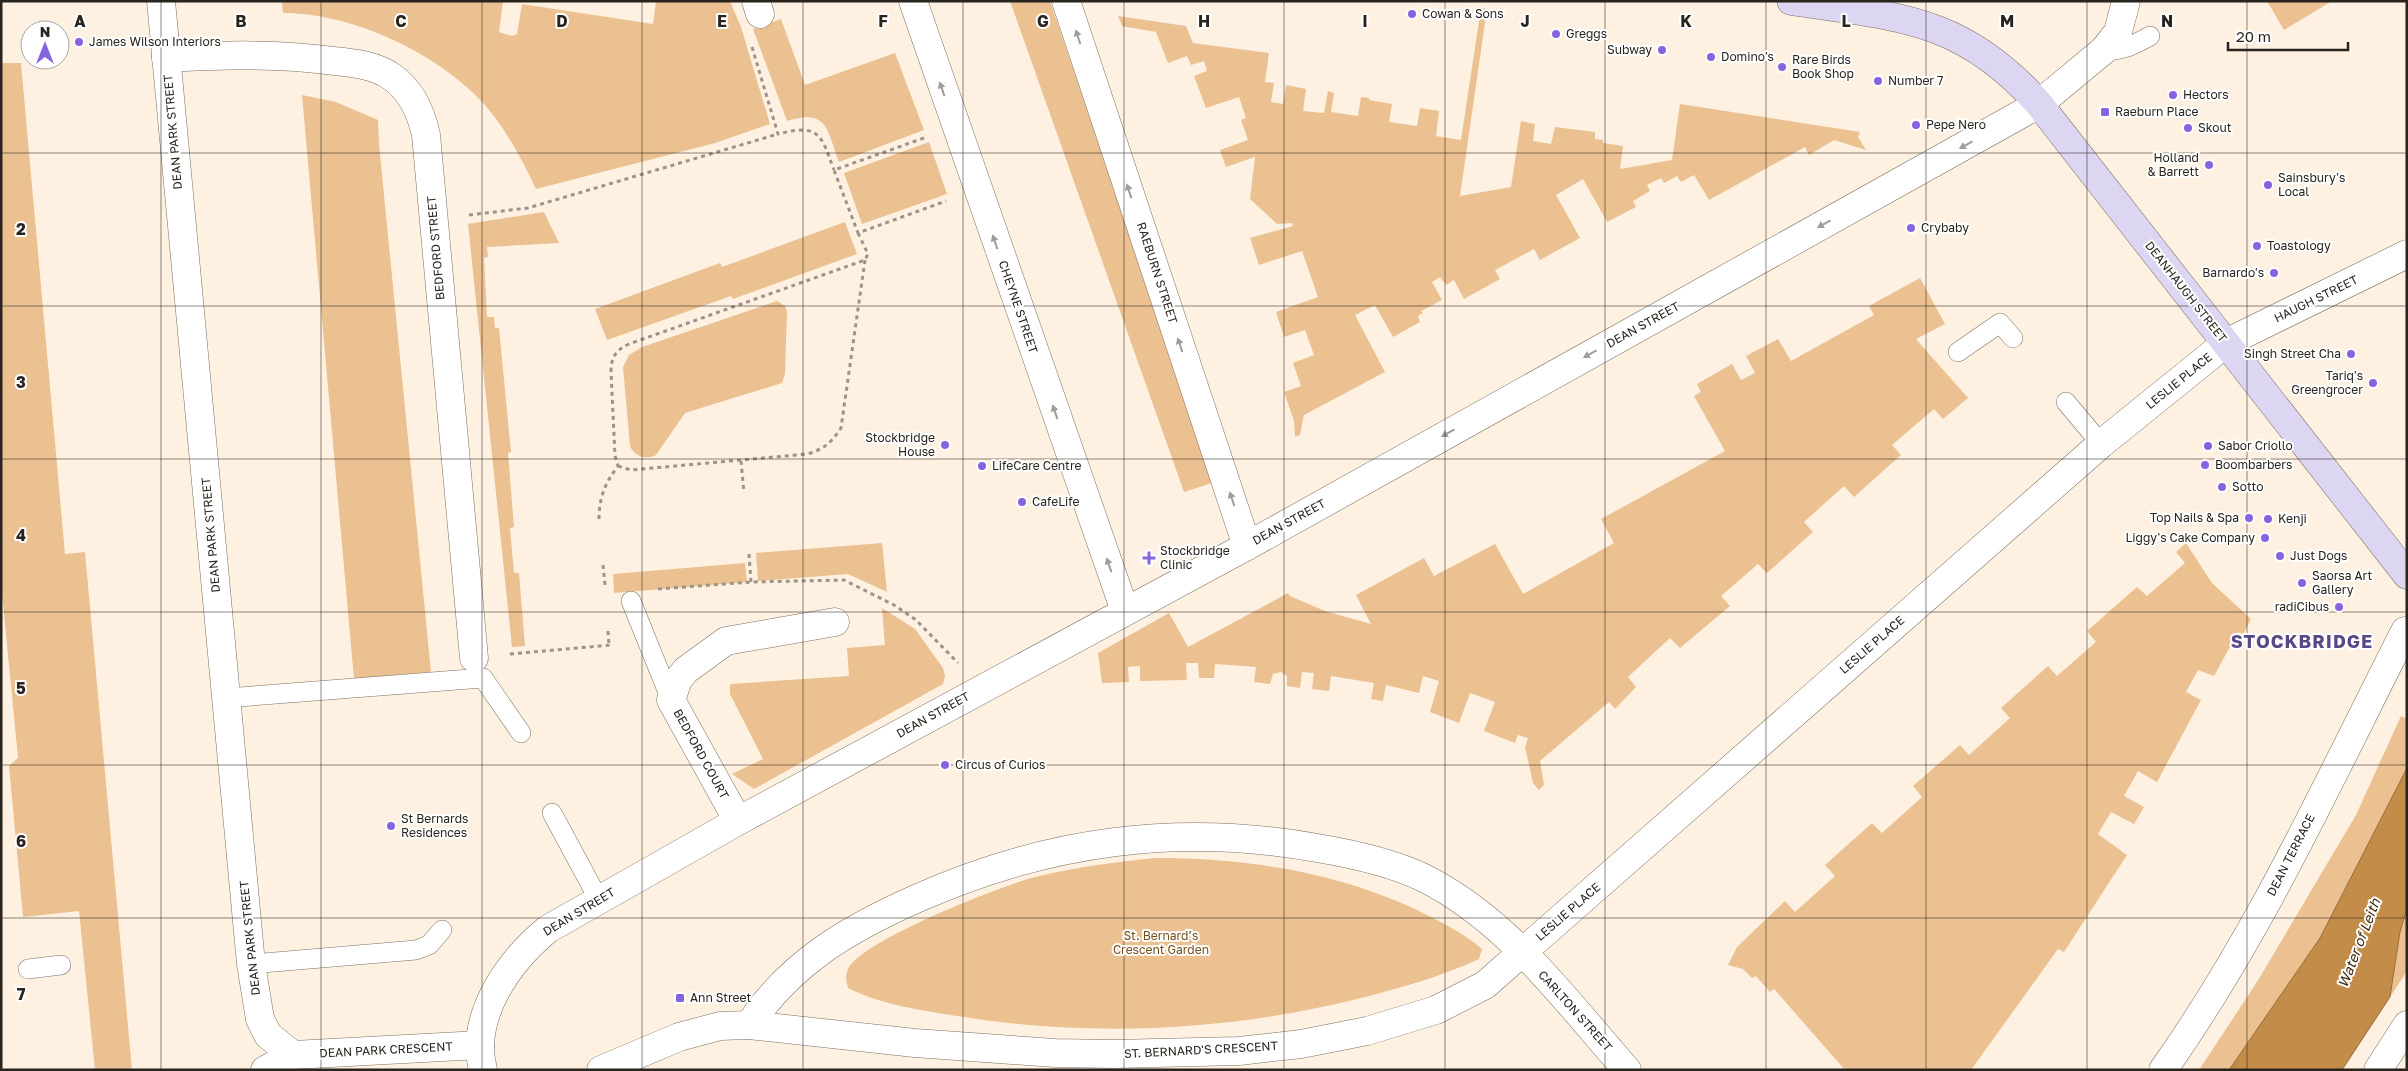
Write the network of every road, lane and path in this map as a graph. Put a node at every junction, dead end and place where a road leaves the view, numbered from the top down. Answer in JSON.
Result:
{"nodes":[{"id":1,"x":161,"y":1,"type":"edge"},
{"id":2,"x":913,"y":1,"type":"edge"},
{"id":3,"x":1066,"y":1,"type":"edge"},
{"id":4,"x":1791,"y":1,"type":"edge"},
{"id":5,"x":2126,"y":1,"type":"edge"},
{"id":6,"x":2150,"y":36,"type":"dead end"},
{"id":7,"x":750,"y":43,"type":"dead end"},
{"id":8,"x":2104,"y":50,"type":"junction"},
{"id":9,"x":166,"y":58,"type":"junction"},
{"id":10,"x":2039,"y":104,"type":"junction"},
{"id":11,"x":955,"y":127,"type":"junction"},
{"id":12,"x":778,"y":134,"type":"junction"},
{"id":13,"x":834,"y":170,"type":"junction"},
{"id":14,"x":977,"y":190,"type":"junction"},
{"id":15,"x":434,"y":219,"type":"junction"},
{"id":16,"x":858,"y":233,"type":"junction"},
{"id":17,"x":2407,"y":254,"type":"edge"},
{"id":18,"x":865,"y":260,"type":"junction"},
{"id":19,"x":2013,"y":338,"type":"dead end"},
{"id":20,"x":2226,"y":343,"type":"junction"},
{"id":21,"x":1958,"y":352,"type":"dead end"},
{"id":22,"x":2066,"y":402,"type":"dead end"},
{"id":23,"x":2101,"y":444,"type":"junction"},
{"id":24,"x":741,"y":461,"type":"junction"},
{"id":25,"x":618,"y":466,"type":"junction"},
{"id":26,"x":744,"y":493,"type":"dead end"},
{"id":27,"x":599,"y":519,"type":"dead end"},
{"id":28,"x":1247,"y":546,"type":"junction"},
{"id":29,"x":749,"y":554,"type":"dead end"},
{"id":30,"x":603,"y":565,"type":"dead end"},
{"id":31,"x":2407,"y":575,"type":"edge"},
{"id":32,"x":751,"y":582,"type":"dead end"},
{"id":33,"x":605,"y":593,"type":"dead end"},
{"id":34,"x":631,"y":601,"type":"dead end"},
{"id":35,"x":1125,"y":611,"type":"junction"},
{"id":36,"x":835,"y":622,"type":"dead end"},
{"id":37,"x":2405,"y":632,"type":"dead end"},
{"id":38,"x":619,"y":645,"type":"dead end"},
{"id":39,"x":474,"y":658,"type":"joint"},
{"id":40,"x":226,"y":698,"type":"junction"},
{"id":41,"x":671,"y":700,"type":"junction"},
{"id":42,"x":521,"y":733,"type":"dead end"},
{"id":43,"x":552,"y":813,"type":"dead end"},
{"id":44,"x":738,"y":821,"type":"junction"},
{"id":45,"x":599,"y":900,"type":"junction"},
{"id":46,"x":442,"y":930,"type":"dead end"},
{"id":47,"x":1522,"y":951,"type":"junction"},
{"id":48,"x":251,"y":964,"type":"junction"},
{"id":49,"x":61,"y":966,"type":"dead end"},
{"id":50,"x":28,"y":969,"type":"dead end"},
{"id":51,"x":749,"y":1024,"type":"junction"},
{"id":52,"x":2407,"y":1026,"type":"edge"},
{"id":53,"x":293,"y":1055,"type":"junction"},
{"id":54,"x":481,"y":1057,"type":"edge"},
{"id":55,"x":1114,"y":1062,"type":"edge"},
{"id":56,"x":266,"y":1070,"type":"edge"},
{"id":57,"x":601,"y":1070,"type":"edge"},
{"id":58,"x":1627,"y":1070,"type":"edge"},
{"id":59,"x":2163,"y":1070,"type":"edge"},
{"id":60,"x":2378,"y":1070,"type":"edge"}],
"edges":[{"from":1,"to":9,"type":"street","name":"DEAN PARK STREET"},
{"from":11,"to":2,"type":"street","name":"CHEYNE STREET","one_way":true},
{"from":28,"to":3,"type":"street","name":"RAEBURN STREET","one_way":true},
{"from":4,"to":10,"type":"main road"},
{"from":5,"to":8,"type":"street","name":"DEAN STREET"},
{"from":6,"to":8,"type":"lane"},
{"from":7,"to":12,"type":"path"},
{"from":8,"to":10,"type":"street","name":"DEAN STREET"},
{"from":9,"to":15,"type":"street","name":"BEDFORD STREET"},
{"from":9,"to":40,"type":"street","name":"DEAN PARK STREET"},
{"from":10,"to":20,"type":"main road","name":"DEANHAUGH STREET"},
{"from":10,"to":28,"type":"street","name":"DEAN STREET","one_way":true},
{"from":11,"to":13,"type":"path"},
{"from":11,"to":14,"type":"street","name":"CHEYNE STREET"},
{"from":12,"to":13,"type":"path"},
{"from":12,"to":15,"type":"path"},
{"from":13,"to":16,"type":"path"},
{"from":14,"to":16,"type":"path"},
{"from":35,"to":14,"type":"street","name":"CHEYNE STREET","one_way":true},
{"from":15,"to":39,"type":"street","name":"BEDFORD STREET"},
{"from":16,"to":18,"type":"path"},
{"from":17,"to":20,"type":"street","name":"HAUGH STREET"},
{"from":18,"to":24,"type":"path"},
{"from":18,"to":25,"type":"path"},
{"from":19,"to":21,"type":"lane"},
{"from":20,"to":23,"type":"street","name":"LESLIE PLACE"},
{"from":20,"to":31,"type":"main road","name":"DEANHAUGH STREET"},
{"from":22,"to":23,"type":"lane"},
{"from":23,"to":47,"type":"street","name":"LESLIE PLACE"},
{"from":24,"to":25,"type":"path"},
{"from":24,"to":26,"type":"path"},
{"from":25,"to":27,"type":"path"},
{"from":28,"to":35,"type":"street","name":"DEAN STREET"},
{"from":29,"to":32,"type":"path"},
{"from":30,"to":33,"type":"path"},
{"from":34,"to":41,"type":"lane"},
{"from":35,"to":44,"type":"street","name":"DEAN STREET"},
{"from":36,"to":41,"type":"street","name":"BEDFORD COURT"},
{"from":37,"to":59,"type":"street","name":"DEAN TERRACE"},
{"from":38,"to":39,"type":"path"},
{"from":40,"to":42,"type":"lane"},
{"from":40,"to":48,"type":"street","name":"DEAN PARK STREET"},
{"from":41,"to":44,"type":"street","name":"BEDFORD COURT"},
{"from":43,"to":45,"type":"lane"},
{"from":44,"to":45,"type":"street","name":"DEAN STREET"},
{"from":45,"to":54,"type":"street","name":"DEAN STREET"},
{"from":46,"to":48,"type":"lane"},
{"from":47,"to":51,"type":"street"},
{"from":47,"to":55,"type":"street","name":"ST. BERNARD'S CRESCENT"},
{"from":47,"to":58,"type":"street","name":"CARLTON STREET"},
{"from":48,"to":53,"type":"street","name":"DEAN PARK STREET"},
{"from":49,"to":50,"type":"lane"},
{"from":51,"to":55,"type":"street","name":"ST. BERNARD'S CRESCENT"},
{"from":51,"to":57,"type":"street","name":"ST. BERNARD'S CRESCENT"},
{"from":52,"to":60,"type":"street"},
{"from":53,"to":54,"type":"street","name":"DEAN PARK CRESCENT"},
{"from":53,"to":56,"type":"street"}]}
